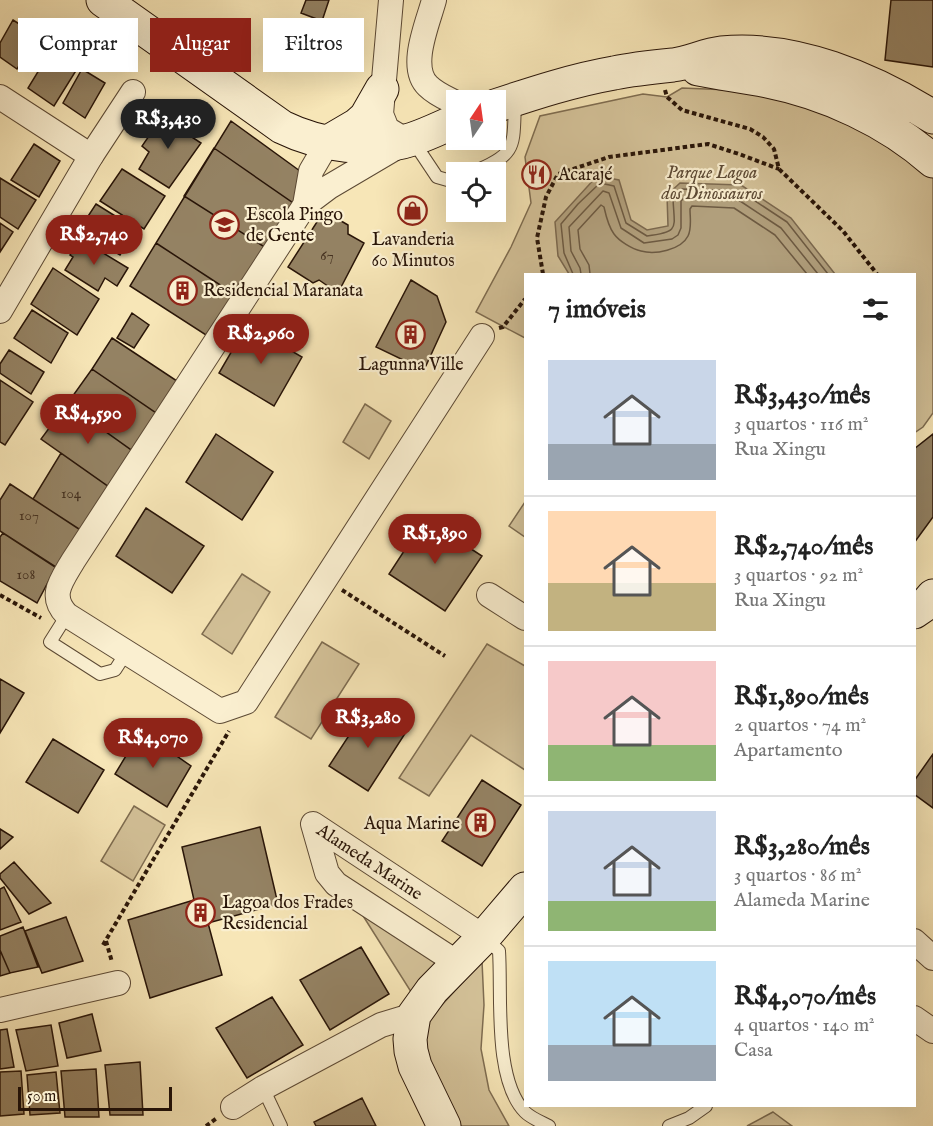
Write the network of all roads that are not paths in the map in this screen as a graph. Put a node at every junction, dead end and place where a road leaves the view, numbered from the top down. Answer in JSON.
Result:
{"nodes":[{"id":1,"x":103,"y":0,"type":"edge"},
{"id":2,"x":391,"y":0,"type":"edge"},
{"id":3,"x":434,"y":0,"type":"edge"},
{"id":4,"x":668,"y":66,"type":"junction"},
{"id":5,"x":382,"y":89,"type":"junction"},
{"id":6,"x":133,"y":92,"type":"dead end"},
{"id":7,"x":0,"y":97,"type":"edge"},
{"id":8,"x":446,"y":97,"type":"edge"},
{"id":9,"x":506,"y":103,"type":"edge"},
{"id":10,"x":506,"y":108,"type":"edge"},
{"id":11,"x":933,"y":117,"type":"edge"},
{"id":12,"x":446,"y":125,"type":"edge"},
{"id":13,"x":409,"y":140,"type":"junction"},
{"id":14,"x":328,"y":142,"type":"junction"},
{"id":15,"x":91,"y":156,"type":"junction"},
{"id":16,"x":933,"y":161,"type":"edge"},
{"id":17,"x":498,"y":162,"type":"edge"},
{"id":18,"x":446,"y":180,"type":"edge"},
{"id":19,"x":305,"y":205,"type":"junction"},
{"id":20,"x":0,"y":311,"type":"edge"},
{"id":21,"x":482,"y":336,"type":"road end"},
{"id":22,"x":489,"y":595,"type":"dead end"},
{"id":23,"x":63,"y":611,"type":"junction"},
{"id":24,"x":524,"y":617,"type":"edge"},
{"id":25,"x":126,"y":653,"type":"junction"},
{"id":26,"x":524,"y":890,"type":"edge"},
{"id":27,"x":484,"y":937,"type":"junction"},
{"id":28,"x":916,"y":943,"type":"edge"},
{"id":29,"x":933,"y":958,"type":"edge"},
{"id":30,"x":459,"y":964,"type":"junction"},
{"id":31,"x":118,"y":983,"type":"dead end"},
{"id":32,"x":0,"y":1010,"type":"edge"},
{"id":33,"x":414,"y":1015,"type":"junction"},
{"id":34,"x":916,"y":1018,"type":"edge"},
{"id":35,"x":933,"y":1031,"type":"edge"},
{"id":36,"x":263,"y":1088,"type":"junction"},
{"id":37,"x":233,"y":1107,"type":"dead end"},
{"id":38,"x":705,"y":1107,"type":"edge"},
{"id":39,"x":441,"y":1125,"type":"edge"},
{"id":40,"x":281,"y":1126,"type":"edge"},
{"id":41,"x":549,"y":1126,"type":"edge"},
{"id":42,"x":669,"y":1126,"type":"edge"}],
"edges":[{"from":1,"to":14,"type":"street"},
{"from":2,"to":5,"type":"street"},
{"from":3,"to":8,"type":"street"},
{"from":4,"to":9,"type":"street"},
{"from":4,"to":11,"type":"street"},
{"from":4,"to":16,"type":"street"},
{"from":5,"to":13,"type":"street"},
{"from":5,"to":14,"type":"street"},
{"from":6,"to":15,"type":"street"},
{"from":7,"to":15,"type":"street"},
{"from":10,"to":17,"type":"lane"},
{"from":12,"to":13,"type":"street"},
{"from":13,"to":14,"type":"street"},
{"from":13,"to":18,"type":"lane"},
{"from":13,"to":19,"type":"street"},
{"from":14,"to":19,"type":"street"},
{"from":15,"to":20,"type":"street"},
{"from":19,"to":23,"type":"street"},
{"from":21,"to":25,"type":"street"},
{"from":22,"to":24,"type":"street"},
{"from":23,"to":25,"type":"street"},
{"from":23,"to":25,"type":"lane"},
{"from":26,"to":27,"type":"street"},
{"from":27,"to":30,"type":"street"},
{"from":27,"to":30,"type":"street","name":"Alameda Marine"},
{"from":27,"to":41,"type":"lane"},
{"from":28,"to":29,"type":"street"},
{"from":30,"to":33,"type":"street"},
{"from":31,"to":32,"type":"street"},
{"from":33,"to":36,"type":"street"},
{"from":33,"to":39,"type":"street"},
{"from":34,"to":35,"type":"street"},
{"from":36,"to":37,"type":"street"},
{"from":36,"to":40,"type":"lane"},
{"from":38,"to":42,"type":"lane"}]}
